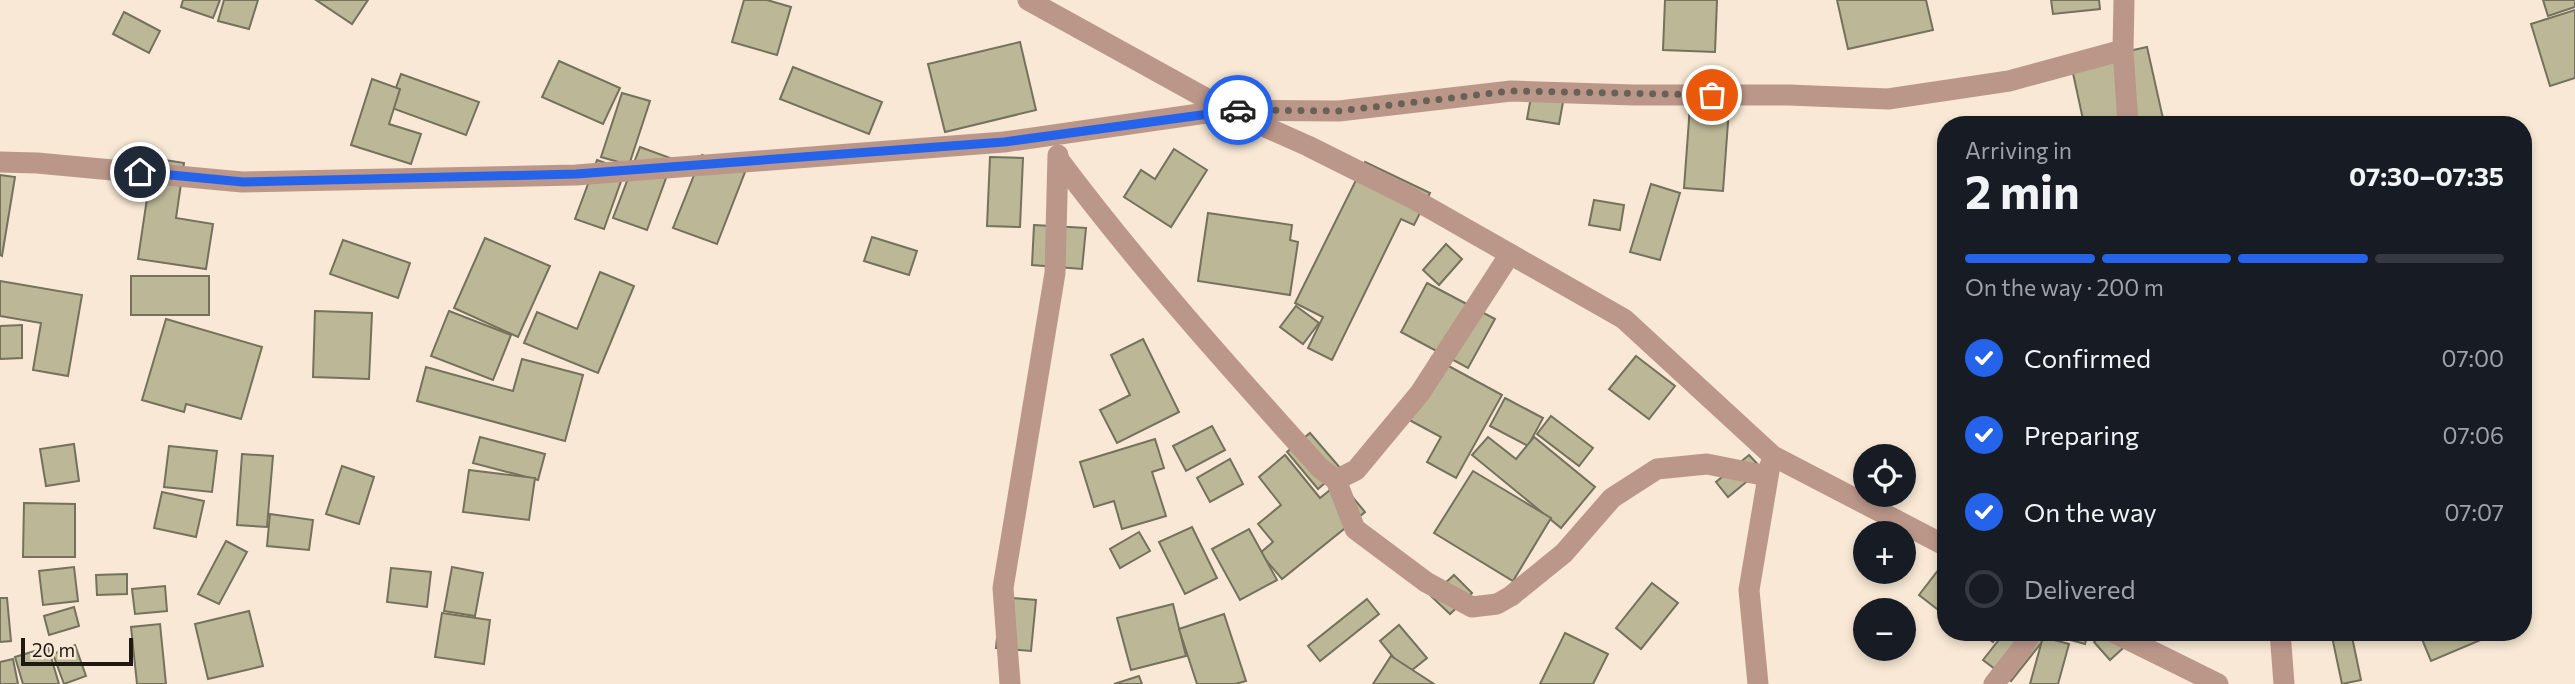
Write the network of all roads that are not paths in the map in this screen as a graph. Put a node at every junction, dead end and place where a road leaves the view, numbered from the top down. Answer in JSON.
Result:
{"nodes":[{"id":1,"x":1028,"y":0,"type":"edge"},
{"id":2,"x":2124,"y":0,"type":"edge"},
{"id":3,"x":2123,"y":50,"type":"junction"},
{"id":4,"x":1227,"y":110,"type":"junction"},
{"id":5,"x":2127,"y":116,"type":"edge"},
{"id":6,"x":1054,"y":133,"type":"junction"},
{"id":7,"x":1059,"y":160,"type":"junction"},
{"id":8,"x":0,"y":162,"type":"edge"},
{"id":9,"x":1510,"y":254,"type":"junction"},
{"id":10,"x":1770,"y":466,"type":"junction"},
{"id":11,"x":1336,"y":480,"type":"junction"},
{"id":12,"x":1937,"y":542,"type":"edge"},
{"id":13,"x":2026,"y":641,"type":"edge"},
{"id":14,"x":2026,"y":641,"type":"edge"},
{"id":15,"x":2131,"y":641,"type":"edge"},
{"id":16,"x":2281,"y":641,"type":"edge"},
{"id":17,"x":1010,"y":684,"type":"edge"},
{"id":18,"x":1758,"y":684,"type":"edge"},
{"id":19,"x":1994,"y":684,"type":"edge"},
{"id":20,"x":2011,"y":684,"type":"edge"},
{"id":21,"x":2218,"y":684,"type":"edge"},
{"id":22,"x":2284,"y":684,"type":"edge"}],
"edges":[{"from":1,"to":4,"type":"street"},
{"from":2,"to":3,"type":"street"},
{"from":3,"to":4,"type":"street"},
{"from":3,"to":5,"type":"street"},
{"from":4,"to":6,"type":"street"},
{"from":4,"to":9,"type":"street"},
{"from":6,"to":7,"type":"street"},
{"from":6,"to":8,"type":"street"},
{"from":7,"to":11,"type":"street"},
{"from":7,"to":17,"type":"street"},
{"from":9,"to":10,"type":"street"},
{"from":9,"to":11,"type":"street"},
{"from":10,"to":11,"type":"street"},
{"from":10,"to":12,"type":"street"},
{"from":10,"to":18,"type":"street"},
{"from":13,"to":19,"type":"street"},
{"from":14,"to":20,"type":"street"},
{"from":15,"to":21,"type":"street"},
{"from":16,"to":22,"type":"street"}]}
